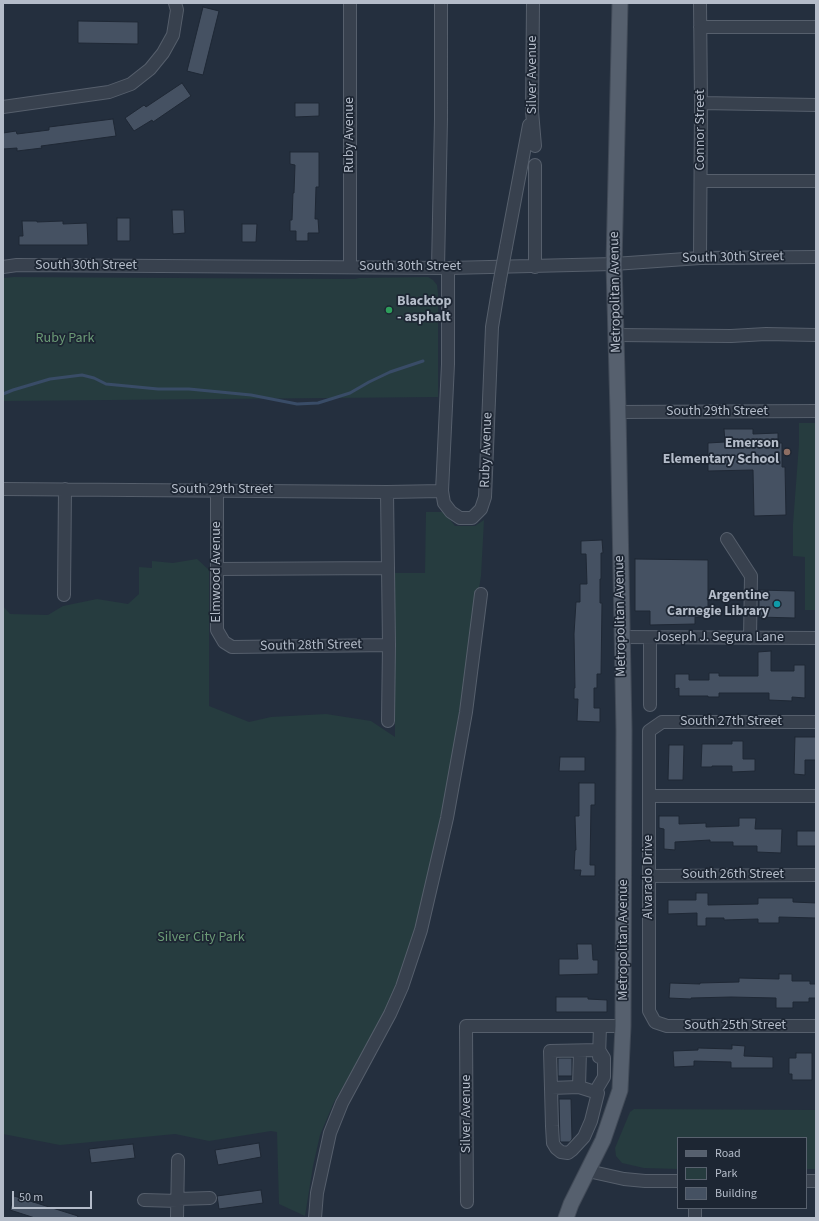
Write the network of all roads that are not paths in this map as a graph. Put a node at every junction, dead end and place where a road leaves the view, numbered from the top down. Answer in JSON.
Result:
{"nodes":[{"id":1,"x":176,"y":3,"type":"edge"},
{"id":2,"x":350,"y":3,"type":"edge"},
{"id":3,"x":441,"y":3,"type":"edge"},
{"id":4,"x":533,"y":3,"type":"edge"},
{"id":5,"x":620,"y":3,"type":"edge"},
{"id":6,"x":700,"y":3,"type":"edge"},
{"id":7,"x":700,"y":27,"type":"junction"},
{"id":8,"x":816,"y":27,"type":"edge"},
{"id":9,"x":701,"y":103,"type":"junction"},
{"id":10,"x":816,"y":105,"type":"edge"},
{"id":11,"x":3,"y":107,"type":"edge"},
{"id":12,"x":532,"y":111,"type":"junction"},
{"id":13,"x":535,"y":146,"type":"dead end"},
{"id":14,"x":535,"y":165,"type":"dead end"},
{"id":15,"x":701,"y":181,"type":"junction"},
{"id":16,"x":816,"y":181,"type":"edge"},
{"id":17,"x":816,"y":257,"type":"edge"},
{"id":18,"x":700,"y":258,"type":"junction"},
{"id":19,"x":614,"y":264,"type":"junction"},
{"id":20,"x":3,"y":267,"type":"edge"},
{"id":21,"x":350,"y":267,"type":"junction"},
{"id":22,"x":535,"y":267,"type":"junction"},
{"id":23,"x":443,"y":268,"type":"junction"},
{"id":24,"x":616,"y":335,"type":"junction"},
{"id":25,"x":816,"y":335,"type":"edge"},
{"id":26,"x":816,"y":411,"type":"edge"},
{"id":27,"x":618,"y":412,"type":"junction"},
{"id":28,"x":3,"y":489,"type":"edge"},
{"id":29,"x":65,"y":489,"type":"junction"},
{"id":30,"x":217,"y":490,"type":"junction"},
{"id":31,"x":442,"y":491,"type":"junction"},
{"id":32,"x":387,"y":492,"type":"junction"},
{"id":33,"x":727,"y":539,"type":"dead end"},
{"id":34,"x":217,"y":568,"type":"junction"},
{"id":35,"x":388,"y":568,"type":"junction"},
{"id":36,"x":481,"y":594,"type":"dead end"},
{"id":37,"x":64,"y":595,"type":"dead end"},
{"id":38,"x":621,"y":637,"type":"junction"},
{"id":39,"x":650,"y":638,"type":"junction"},
{"id":40,"x":750,"y":638,"type":"junction"},
{"id":41,"x":816,"y":638,"type":"edge"},
{"id":42,"x":389,"y":645,"type":"junction"},
{"id":43,"x":232,"y":647,"type":"joint"},
{"id":44,"x":650,"y":705,"type":"dead end"},
{"id":45,"x":388,"y":721,"type":"dead end"},
{"id":46,"x":816,"y":722,"type":"edge"},
{"id":47,"x":649,"y":731,"type":"joint"},
{"id":48,"x":649,"y":796,"type":"junction"},
{"id":49,"x":816,"y":796,"type":"edge"},
{"id":50,"x":816,"y":875,"type":"edge"},
{"id":51,"x":649,"y":876,"type":"junction"},
{"id":52,"x":655,"y":1022,"type":"joint"},
{"id":53,"x":600,"y":1026,"type":"junction"},
{"id":54,"x":623,"y":1026,"type":"junction"},
{"id":55,"x":816,"y":1026,"type":"edge"},
{"id":56,"x":599,"y":1050,"type":"junction"},
{"id":57,"x":580,"y":1051,"type":"junction"},
{"id":58,"x":579,"y":1087,"type":"junction"},
{"id":59,"x":551,"y":1088,"type":"junction"},
{"id":60,"x":598,"y":1090,"type":"junction"},
{"id":61,"x":617,"y":1100,"type":"junction"},
{"id":62,"x":178,"y":1160,"type":"dead end"},
{"id":63,"x":588,"y":1171,"type":"junction"},
{"id":64,"x":677,"y":1181,"type":"edge"},
{"id":65,"x":210,"y":1198,"type":"dead end"},
{"id":66,"x":144,"y":1200,"type":"dead end"},
{"id":67,"x":178,"y":1200,"type":"junction"},
{"id":68,"x":467,"y":1202,"type":"dead end"},
{"id":69,"x":177,"y":1218,"type":"edge"},
{"id":70,"x":315,"y":1218,"type":"edge"},
{"id":71,"x":566,"y":1218,"type":"edge"}],
"edges":[{"from":1,"to":11,"type":"street"},
{"from":2,"to":21,"type":"street","name":"Ruby Avenue"},
{"from":3,"to":23,"type":"street","name":"Ruby Avenue"},
{"from":4,"to":12,"type":"street","name":"Silver Avenue"},
{"from":5,"to":19,"type":"main road","name":"Metropolitan Avenue"},
{"from":6,"to":7,"type":"street","name":"Connor Street"},
{"from":7,"to":8,"type":"street"},
{"from":7,"to":9,"type":"street","name":"Connor Street"},
{"from":9,"to":10,"type":"street"},
{"from":9,"to":15,"type":"street","name":"Connor Street"},
{"from":12,"to":13,"type":"street","name":"Silver Avenue"},
{"from":12,"to":31,"type":"street","name":"Ruby Avenue","bridge":true},
{"from":14,"to":22,"type":"street"},
{"from":15,"to":16,"type":"street"},
{"from":15,"to":18,"type":"street","name":"Connor Street"},
{"from":17,"to":18,"type":"street","name":"South 30th Street"},
{"from":18,"to":19,"type":"street","name":"South 30th Street"},
{"from":19,"to":22,"type":"street","name":"South 30th Street"},
{"from":19,"to":24,"type":"main road","name":"Metropolitan Avenue"},
{"from":20,"to":21,"type":"street","name":"South 30th Street"},
{"from":21,"to":23,"type":"street","name":"South 30th Street"},
{"from":22,"to":23,"type":"street","name":"South 30th Street"},
{"from":23,"to":31,"type":"street","name":"Ruby Avenue"},
{"from":24,"to":25,"type":"street"},
{"from":24,"to":27,"type":"main road","name":"Metropolitan Avenue"},
{"from":26,"to":27,"type":"street","name":"South 29th Street"},
{"from":27,"to":38,"type":"main road","name":"Metropolitan Avenue"},
{"from":28,"to":29,"type":"street","name":"South 29th Street"},
{"from":29,"to":30,"type":"street","name":"South 29th Street"},
{"from":29,"to":37,"type":"street"},
{"from":30,"to":32,"type":"street","name":"South 29th Street"},
{"from":30,"to":34,"type":"street","name":"Elmwood Avenue"},
{"from":31,"to":32,"type":"street","name":"South 29th Street"},
{"from":32,"to":35,"type":"street"},
{"from":33,"to":40,"type":"street"},
{"from":34,"to":35,"type":"street"},
{"from":34,"to":43,"type":"street","name":"Elmwood Avenue"},
{"from":35,"to":42,"type":"street"},
{"from":36,"to":70,"type":"street"},
{"from":38,"to":39,"type":"street","name":"Joseph J. Segura Lane"},
{"from":38,"to":54,"type":"main road","name":"Metropolitan Avenue"},
{"from":39,"to":40,"type":"street","name":"Joseph J. Segura Lane"},
{"from":39,"to":44,"type":"street"},
{"from":40,"to":41,"type":"street","name":"Joseph J. Segura Lane"},
{"from":42,"to":43,"type":"street","name":"South 28th Street"},
{"from":42,"to":45,"type":"street"},
{"from":46,"to":47,"type":"street","name":"South 27th Street"},
{"from":47,"to":48,"type":"street","name":"Alvarado Drive"},
{"from":48,"to":49,"type":"street"},
{"from":48,"to":51,"type":"street","name":"Alvarado Drive"},
{"from":50,"to":51,"type":"street","name":"South 26th Street"},
{"from":51,"to":52,"type":"street","name":"Alvarado Drive"},
{"from":52,"to":55,"type":"street","name":"South 25th Street"},
{"from":53,"to":54,"type":"street"},
{"from":53,"to":56,"type":"street"},
{"from":53,"to":68,"type":"street","name":"Silver Avenue"},
{"from":54,"to":61,"type":"main road","name":"Metropolitan Avenue"},
{"from":56,"to":57,"type":"street"},
{"from":56,"to":60,"type":"street"},
{"from":57,"to":58,"type":"street"},
{"from":57,"to":59,"type":"street"},
{"from":58,"to":59,"type":"street"},
{"from":58,"to":60,"type":"street"},
{"from":59,"to":60,"type":"street"},
{"from":60,"to":61,"type":"street"},
{"from":61,"to":63,"type":"main road","name":"Metropolitan Avenue"},
{"from":62,"to":67,"type":"street"},
{"from":63,"to":64,"type":"street"},
{"from":63,"to":71,"type":"main road","name":"Metropolitan Avenue"},
{"from":65,"to":67,"type":"street"},
{"from":66,"to":67,"type":"street"},
{"from":67,"to":69,"type":"street"}]}
